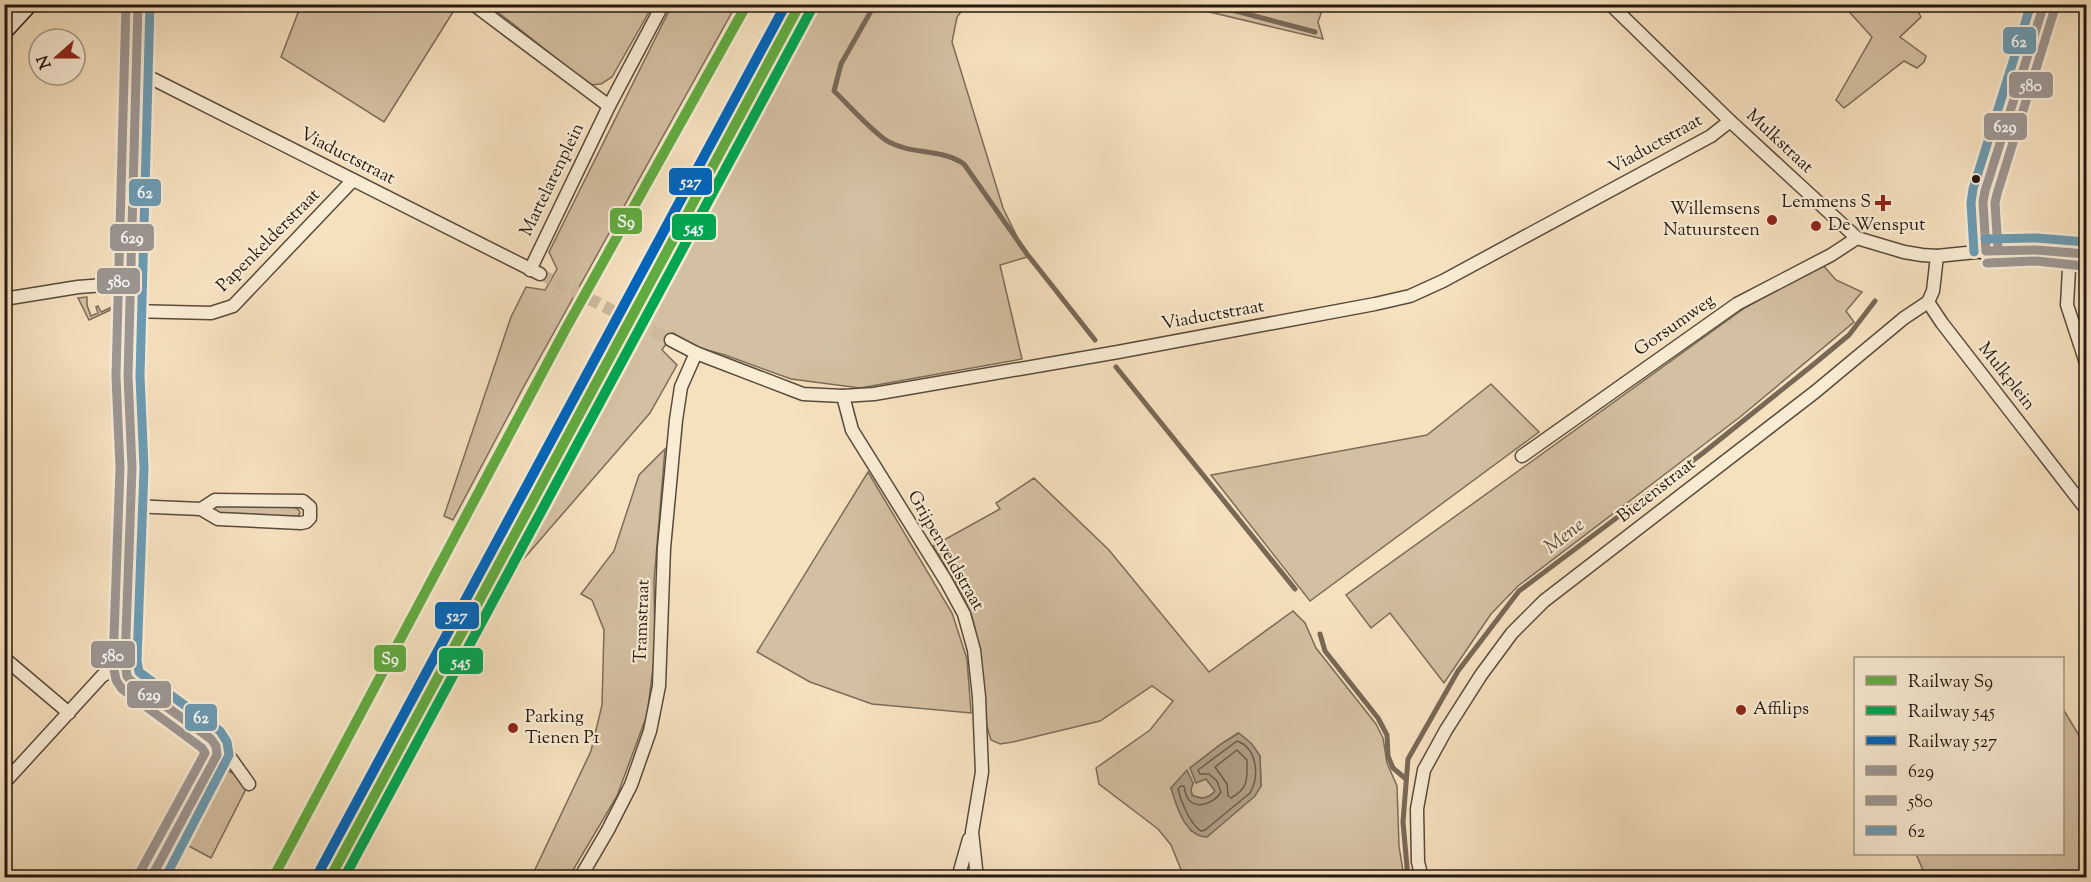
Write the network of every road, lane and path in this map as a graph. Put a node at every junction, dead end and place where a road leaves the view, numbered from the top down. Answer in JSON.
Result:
{"nodes":[{"id":1,"x":28,"y":4,"type":"edge"},
{"id":2,"x":138,"y":4,"type":"edge"},
{"id":3,"x":474,"y":4,"type":"edge"},
{"id":4,"x":663,"y":4,"type":"edge"},
{"id":5,"x":1611,"y":4,"type":"edge"},
{"id":6,"x":2044,"y":4,"type":"edge"},
{"id":7,"x":4,"y":30,"type":"edge"},
{"id":8,"x":137,"y":71,"type":"junction"},
{"id":9,"x":609,"y":106,"type":"junction"},
{"id":10,"x":1730,"y":121,"type":"junction"},
{"id":11,"x":353,"y":180,"type":"junction"},
{"id":12,"x":1857,"y":238,"type":"junction"},
{"id":13,"x":1986,"y":251,"type":"junction"},
{"id":14,"x":2078,"y":253,"type":"edge"},
{"id":15,"x":1937,"y":256,"type":"junction"},
{"id":16,"x":535,"y":272,"type":"joint"},
{"id":17,"x":131,"y":283,"type":"junction"},
{"id":18,"x":4,"y":299,"type":"edge"},
{"id":19,"x":1928,"y":302,"type":"junction"},
{"id":20,"x":130,"y":311,"type":"junction"},
{"id":21,"x":671,"y":340,"type":"tunnel mouth"},
{"id":22,"x":696,"y":353,"type":"junction"},
{"id":23,"x":2086,"y":363,"type":"edge"},
{"id":24,"x":843,"y":396,"type":"junction"},
{"id":25,"x":1522,"y":456,"type":"dead end"},
{"id":26,"x":131,"y":506,"type":"junction"},
{"id":27,"x":201,"y":509,"type":"junction"},
{"id":28,"x":2086,"y":509,"type":"edge"},
{"id":29,"x":4,"y":658,"type":"edge"},
{"id":30,"x":125,"y":662,"type":"junction"},
{"id":31,"x":69,"y":713,"type":"junction"},
{"id":32,"x":217,"y":755,"type":"junction"},
{"id":33,"x":4,"y":783,"type":"edge"},
{"id":34,"x":249,"y":784,"type":"dead end"},
{"id":35,"x":972,"y":832,"type":"junction"},
{"id":36,"x":151,"y":878,"type":"edge"},
{"id":37,"x":580,"y":878,"type":"edge"},
{"id":38,"x":958,"y":878,"type":"edge"},
{"id":39,"x":977,"y":878,"type":"edge"},
{"id":40,"x":1422,"y":878,"type":"edge"}],
"edges":[{"from":1,"to":7,"type":"street"},
{"from":2,"to":8,"type":"street"},
{"from":3,"to":9,"type":"street"},
{"from":4,"to":9,"type":"street","name":"Martelarenplein"},
{"from":5,"to":10,"type":"street","name":"Mulkstraat"},
{"from":6,"to":13,"type":"street"},
{"from":8,"to":11,"type":"street","name":"Viaductstraat"},
{"from":8,"to":17,"type":"street"},
{"from":9,"to":16,"type":"street","name":"Martelarenplein"},
{"from":10,"to":12,"type":"street","name":"Mulkstraat"},
{"from":10,"to":24,"type":"street","name":"Viaductstraat"},
{"from":11,"to":16,"type":"street","name":"Viaductstraat"},
{"from":11,"to":20,"type":"street","name":"Papenkelderstraat"},
{"from":12,"to":15,"type":"street","name":"Mulkstraat"},
{"from":12,"to":25,"type":"street","name":"Gorsumweg"},
{"from":13,"to":14,"type":"street"},
{"from":13,"to":15,"type":"street","name":"Mulkstraat"},
{"from":14,"to":23,"type":"street"},
{"from":15,"to":19,"type":"street"},
{"from":17,"to":18,"type":"street"},
{"from":17,"to":20,"type":"street"},
{"from":19,"to":28,"type":"street","name":"Mulkplein"},
{"from":19,"to":40,"type":"street","name":"Biezenstraat"},
{"from":20,"to":26,"type":"street"},
{"from":21,"to":22,"type":"street","name":"Viaductstraat"},
{"from":22,"to":24,"type":"street","name":"Viaductstraat"},
{"from":22,"to":37,"type":"street","name":"Tramstraat"},
{"from":24,"to":35,"type":"street","name":"Grijpenveldstraat"},
{"from":26,"to":27,"type":"street"},
{"from":26,"to":30,"type":"street"},
{"from":27,"to":27,"type":"street"},
{"from":29,"to":31,"type":"street"},
{"from":30,"to":31,"type":"street"},
{"from":30,"to":32,"type":"street"},
{"from":31,"to":33,"type":"street"},
{"from":32,"to":34,"type":"street"},
{"from":32,"to":36,"type":"street"},
{"from":35,"to":38,"type":"street"},
{"from":35,"to":39,"type":"street","name":"Grijpenveldstraat"}]}
